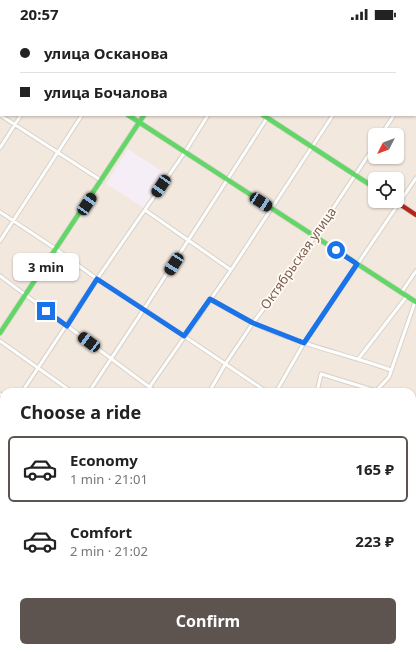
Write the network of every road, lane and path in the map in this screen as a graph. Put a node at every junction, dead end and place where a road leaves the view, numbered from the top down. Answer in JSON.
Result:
{"nodes":[{"id":1,"x":2,"y":116,"type":"edge"},
{"id":2,"x":20,"y":116,"type":"edge"},
{"id":3,"x":81,"y":116,"type":"edge"},
{"id":4,"x":130,"y":116,"type":"edge"},
{"id":5,"x":143,"y":116,"type":"edge"},
{"id":6,"x":207,"y":116,"type":"edge"},
{"id":7,"x":266,"y":116,"type":"edge"},
{"id":8,"x":332,"y":116,"type":"edge"},
{"id":9,"x":393,"y":116,"type":"edge"},
{"id":10,"x":139,"y":122,"type":"junction"},
{"id":11,"x":14,"y":124,"type":"junction"},
{"id":12,"x":386,"y":128,"type":"edge"},
{"id":13,"x":312,"y":147,"type":"junction"},
{"id":14,"x":0,"y":148,"type":"edge"},
{"id":15,"x":59,"y":152,"type":"junction"},
{"id":16,"x":185,"y":152,"type":"junction"},
{"id":17,"x":368,"y":156,"type":"edge"},
{"id":18,"x":356,"y":175,"type":"junction"},
{"id":19,"x":416,"y":178,"type":"edge"},
{"id":20,"x":228,"y":180,"type":"junction"},
{"id":21,"x":102,"y":181,"type":"junction"},
{"id":22,"x":368,"y":183,"type":"edge"},
{"id":23,"x":404,"y":193,"type":"edge"},
{"id":24,"x":404,"y":207,"type":"edge"},
{"id":25,"x":393,"y":208,"type":"edge"},
{"id":26,"x":272,"y":209,"type":"junction"},
{"id":27,"x":145,"y":210,"type":"junction"},
{"id":28,"x":0,"y":212,"type":"edge"},
{"id":29,"x":416,"y":215,"type":"edge"},
{"id":30,"x":13,"y":221,"type":"junction"},
{"id":31,"x":315,"y":237,"type":"junction"},
{"id":32,"x":0,"y":241,"type":"edge"},
{"id":33,"x":189,"y":241,"type":"junction"},
{"id":34,"x":56,"y":249,"type":"junction"},
{"id":35,"x":357,"y":264,"type":"junction"},
{"id":36,"x":231,"y":270,"type":"junction"},
{"id":37,"x":416,"y":271,"type":"edge"},
{"id":38,"x":0,"y":276,"type":"edge"},
{"id":39,"x":97,"y":279,"type":"junction"},
{"id":40,"x":401,"y":292,"type":"junction"},
{"id":41,"x":25,"y":295,"type":"junction"},
{"id":42,"x":407,"y":296,"type":"junction"},
{"id":43,"x":210,"y":299,"type":"junction"},
{"id":44,"x":415,"y":302,"type":"edge"},
{"id":45,"x":144,"y":309,"type":"junction"},
{"id":46,"x":253,"y":323,"type":"junction"},
{"id":47,"x":67,"y":326,"type":"junction"},
{"id":48,"x":0,"y":333,"type":"edge"},
{"id":49,"x":184,"y":336,"type":"junction"},
{"id":50,"x":0,"y":341,"type":"edge"},
{"id":51,"x":304,"y":343,"type":"junction"},
{"id":52,"x":359,"y":358,"type":"junction"},
{"id":53,"x":111,"y":359,"type":"junction"},
{"id":54,"x":226,"y":363,"type":"junction"},
{"id":55,"x":38,"y":368,"type":"junction"},
{"id":56,"x":391,"y":370,"type":"junction"},
{"id":57,"x":149,"y":387,"type":"joint"},
{"id":58,"x":25,"y":388,"type":"edge"},
{"id":59,"x":66,"y":388,"type":"edge"},
{"id":60,"x":92,"y":388,"type":"edge"},
{"id":61,"x":211,"y":388,"type":"edge"},
{"id":62,"x":261,"y":388,"type":"edge"},
{"id":63,"x":278,"y":388,"type":"edge"},
{"id":64,"x":318,"y":388,"type":"edge"},
{"id":65,"x":364,"y":388,"type":"edge"},
{"id":66,"x":379,"y":388,"type":"edge"},
{"id":67,"x":88,"y":652,"type":"edge"},
{"id":68,"x":105,"y":652,"type":"edge"}],
"edges":[{"from":1,"to":11,"type":"street"},
{"from":2,"to":11,"type":"street"},
{"from":3,"to":15,"type":"street"},
{"from":4,"to":10,"type":"main road"},
{"from":5,"to":10,"type":"main road"},
{"from":6,"to":16,"type":"street"},
{"from":7,"to":13,"type":"main road"},
{"from":7,"to":20,"type":"street"},
{"from":8,"to":13,"type":"street"},
{"from":9,"to":12,"type":"street"},
{"from":10,"to":16,"type":"main road"},
{"from":10,"to":21,"type":"main road"},
{"from":11,"to":14,"type":"street"},
{"from":11,"to":15,"type":"street"},
{"from":13,"to":18,"type":"main road"},
{"from":13,"to":26,"type":"street"},
{"from":15,"to":21,"type":"street"},
{"from":15,"to":30,"type":"street"},
{"from":16,"to":20,"type":"main road"},
{"from":16,"to":27,"type":"street"},
{"from":17,"to":18,"type":"street","name":"Октябрьская улица"},
{"from":18,"to":22,"type":"main road"},
{"from":18,"to":31,"type":"street","name":"Октябрьская улица"},
{"from":19,"to":23,"type":"street"},
{"from":20,"to":26,"type":"main road"},
{"from":20,"to":33,"type":"street"},
{"from":21,"to":34,"type":"main road"},
{"from":24,"to":29,"type":"main road"},
{"from":25,"to":35,"type":"street"},
{"from":26,"to":31,"type":"main road"},
{"from":26,"to":36,"type":"street"},
{"from":27,"to":33,"type":"street"},
{"from":27,"to":39,"type":"street"},
{"from":28,"to":30,"type":"street"},
{"from":30,"to":32,"type":"street"},
{"from":30,"to":34,"type":"street"},
{"from":31,"to":35,"type":"main road"},
{"from":31,"to":46,"type":"street","name":"Октябрьская улица"},
{"from":33,"to":36,"type":"street"},
{"from":33,"to":45,"type":"street"},
{"from":34,"to":39,"type":"street"},
{"from":34,"to":41,"type":"main road"},
{"from":35,"to":40,"type":"main road"},
{"from":35,"to":51,"type":"street"},
{"from":36,"to":43,"type":"street"},
{"from":37,"to":40,"type":"street"},
{"from":38,"to":41,"type":"street"},
{"from":39,"to":45,"type":"street"},
{"from":39,"to":47,"type":"street"},
{"from":40,"to":42,"type":"main road"},
{"from":41,"to":47,"type":"street"},
{"from":41,"to":48,"type":"main road"},
{"from":42,"to":44,"type":"main road"},
{"from":42,"to":52,"type":"street"},
{"from":43,"to":46,"type":"street"},
{"from":43,"to":49,"type":"street"},
{"from":44,"to":56,"type":"street"},
{"from":45,"to":49,"type":"street"},
{"from":45,"to":53,"type":"street"},
{"from":46,"to":51,"type":"street"},
{"from":46,"to":54,"type":"street","name":"Октябрьская улица"},
{"from":47,"to":53,"type":"street"},
{"from":47,"to":55,"type":"street"},
{"from":49,"to":54,"type":"street"},
{"from":49,"to":57,"type":"street"},
{"from":50,"to":55,"type":"street"},
{"from":51,"to":52,"type":"street"},
{"from":51,"to":63,"type":"street"},
{"from":52,"to":56,"type":"street"},
{"from":53,"to":57,"type":"street"},
{"from":53,"to":60,"type":"street"},
{"from":54,"to":61,"type":"street","name":"Октябрьская улица"},
{"from":54,"to":62,"type":"street"},
{"from":55,"to":58,"type":"street"},
{"from":55,"to":59,"type":"street"},
{"from":56,"to":66,"type":"street"},
{"from":64,"to":65,"type":"street"},
{"from":67,"to":68,"type":"street"}]}
